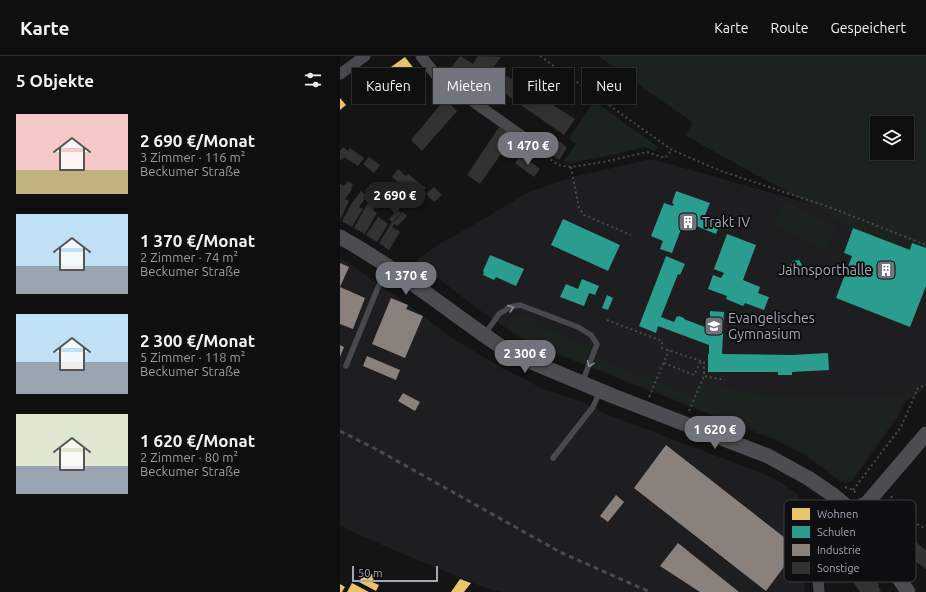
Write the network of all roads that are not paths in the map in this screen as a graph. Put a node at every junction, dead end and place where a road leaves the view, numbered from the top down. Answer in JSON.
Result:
{"nodes":[{"id":1,"x":365,"y":56,"type":"edge"},
{"id":2,"x":421,"y":56,"type":"edge"},
{"id":3,"x":340,"y":74,"type":"edge"},
{"id":4,"x":540,"y":148,"type":"road end"},
{"id":5,"x":340,"y":238,"type":"edge"},
{"id":6,"x":389,"y":268,"type":"junction"},
{"id":7,"x":484,"y":335,"type":"junction"},
{"id":8,"x":346,"y":366,"type":"dead end"},
{"id":9,"x":582,"y":383,"type":"junction"},
{"id":10,"x":600,"y":390,"type":"junction"},
{"id":11,"x":926,"y":434,"type":"edge"},
{"id":12,"x":553,"y":458,"type":"dead end"},
{"id":13,"x":839,"y":500,"type":"edge"},
{"id":14,"x":870,"y":500,"type":"edge"},
{"id":15,"x":818,"y":582,"type":"edge"},
{"id":16,"x":901,"y":582,"type":"edge"},
{"id":17,"x":819,"y":592,"type":"edge"},
{"id":18,"x":908,"y":592,"type":"edge"}],
"edges":[{"from":1,"to":3,"type":"street"},
{"from":2,"to":4,"type":"street"},
{"from":5,"to":6,"type":"main road"},
{"from":6,"to":7,"type":"main road"},
{"from":6,"to":8,"type":"lane"},
{"from":7,"to":9,"type":"main road"},
{"from":7,"to":9,"type":"lane","one_way":true},
{"from":9,"to":10,"type":"main road"},
{"from":10,"to":12,"type":"lane"},
{"from":10,"to":13,"type":"main road"},
{"from":11,"to":14,"type":"main road"},
{"from":15,"to":17,"type":"street"},
{"from":16,"to":18,"type":"main road"}]}
